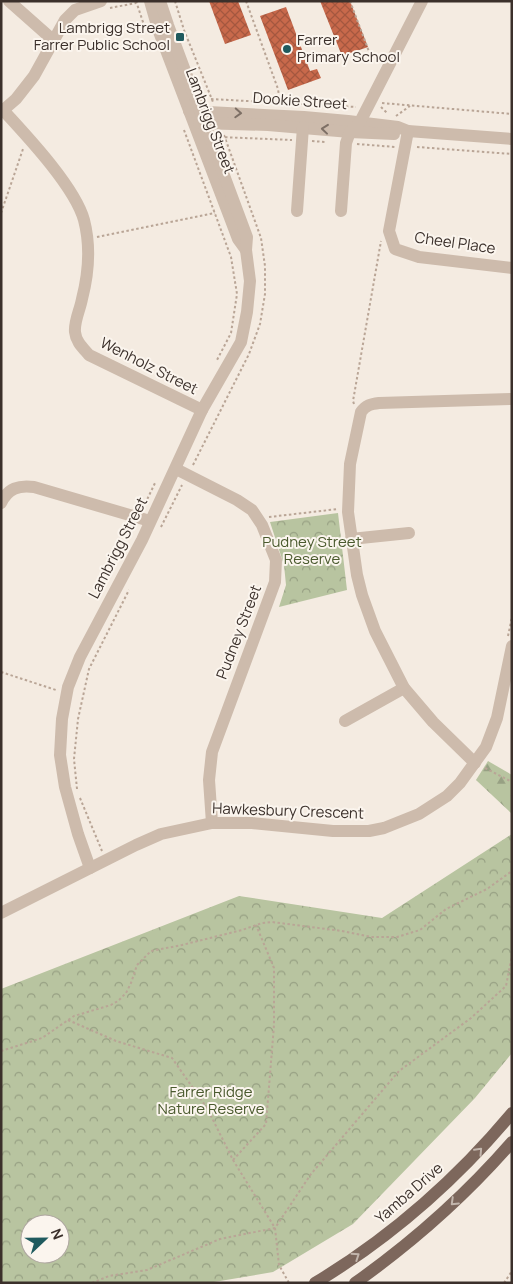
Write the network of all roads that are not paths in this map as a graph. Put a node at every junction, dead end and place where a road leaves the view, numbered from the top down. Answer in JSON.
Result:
{"nodes":[{"id":1,"x":9,"y":1,"type":"edge"},
{"id":2,"x":150,"y":1,"type":"edge"},
{"id":3,"x":160,"y":1,"type":"edge"},
{"id":4,"x":422,"y":1,"type":"edge"},
{"id":5,"x":83,"y":4,"type":"edge"},
{"id":6,"x":102,"y":5,"type":"edge"},
{"id":7,"x":53,"y":40,"type":"junction"},
{"id":8,"x":2,"y":111,"type":"edge"},
{"id":9,"x":218,"y":118,"type":"junction"},
{"id":10,"x":194,"y":119,"type":"junction"},
{"id":11,"x":360,"y":122,"type":"junction"},
{"id":12,"x":304,"y":127,"type":"junction"},
{"id":13,"x":408,"y":131,"type":"junction"},
{"id":14,"x":348,"y":138,"type":"junction"},
{"id":15,"x":512,"y":139,"type":"edge"},
{"id":16,"x":296,"y":211,"type":"dead end"},
{"id":17,"x":341,"y":211,"type":"dead end"},
{"id":18,"x":512,"y":268,"type":"edge"},
{"id":19,"x":512,"y":399,"type":"edge"},
{"id":20,"x":202,"y":410,"type":"junction"},
{"id":21,"x":182,"y":472,"type":"junction"},
{"id":22,"x":1,"y":503,"type":"edge"},
{"id":23,"x":150,"y":521,"type":"junction"},
{"id":24,"x":409,"y":533,"type":"dead end"},
{"id":25,"x":351,"y":538,"type":"junction"},
{"id":26,"x":510,"y":641,"type":"edge"},
{"id":27,"x":404,"y":688,"type":"junction"},
{"id":28,"x":345,"y":721,"type":"dead end"},
{"id":29,"x":475,"y":763,"type":"junction"},
{"id":30,"x":212,"y":823,"type":"junction"},
{"id":31,"x":90,"y":868,"type":"junction"},
{"id":32,"x":1,"y":913,"type":"edge"},
{"id":33,"x":512,"y":1112,"type":"edge"},
{"id":34,"x":512,"y":1142,"type":"edge"},
{"id":35,"x":315,"y":1283,"type":"edge"},
{"id":36,"x":355,"y":1283,"type":"edge"}],
"edges":[{"from":1,"to":7,"type":"street"},
{"from":2,"to":10,"type":"street","name":"Lambrigg Street"},
{"from":3,"to":10,"type":"street","name":"Lambrigg Street"},
{"from":4,"to":11,"type":"street"},
{"from":5,"to":6,"type":"street"},
{"from":5,"to":7,"type":"street"},
{"from":7,"to":8,"type":"street"},
{"from":8,"to":20,"type":"street","name":"Wenholz Street"},
{"from":9,"to":10,"type":"street","name":"Dookie Street"},
{"from":9,"to":11,"type":"street","name":"Dookie Street","one_way":true},
{"from":9,"to":12,"type":"street","name":"Dookie Street"},
{"from":10,"to":20,"type":"street","name":"Lambrigg Street"},
{"from":11,"to":13,"type":"street","name":"Dookie Street"},
{"from":11,"to":14,"type":"street"},
{"from":14,"to":12,"type":"street","name":"Dookie Street","one_way":true},
{"from":12,"to":16,"type":"street"},
{"from":13,"to":14,"type":"street","name":"Dookie Street"},
{"from":13,"to":15,"type":"street","name":"Dookie Street"},
{"from":13,"to":18,"type":"street","name":"Cheel Place"},
{"from":14,"to":17,"type":"street"},
{"from":19,"to":25,"type":"street"},
{"from":20,"to":21,"type":"street","name":"Lambrigg Street"},
{"from":21,"to":23,"type":"street","name":"Lambrigg Street"},
{"from":21,"to":30,"type":"street","name":"Pudney Street"},
{"from":22,"to":23,"type":"street"},
{"from":23,"to":31,"type":"street","name":"Lambrigg Street"},
{"from":24,"to":25,"type":"street"},
{"from":25,"to":27,"type":"street"},
{"from":26,"to":29,"type":"street","name":"Hawkesbury Crescent"},
{"from":27,"to":28,"type":"street"},
{"from":27,"to":29,"type":"street"},
{"from":29,"to":30,"type":"street","name":"Hawkesbury Crescent"},
{"from":30,"to":31,"type":"street","name":"Hawkesbury Crescent"},
{"from":31,"to":32,"type":"street","name":"Hawkesbury Crescent"},
{"from":35,"to":33,"type":"main road","name":"Yamba Drive","one_way":true},
{"from":34,"to":36,"type":"main road","one_way":true}]}
